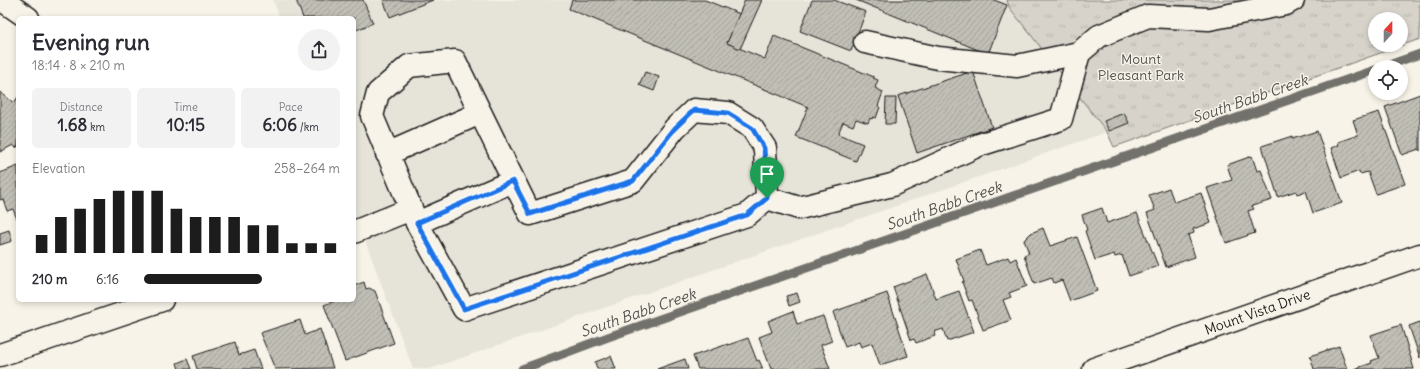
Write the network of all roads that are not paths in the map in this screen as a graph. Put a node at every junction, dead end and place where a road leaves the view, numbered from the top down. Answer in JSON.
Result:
{"nodes":[{"id":1,"x":2,"y":0,"type":"edge"},
{"id":2,"x":1293,"y":0,"type":"edge"},
{"id":3,"x":25,"y":16,"type":"edge"},
{"id":4,"x":865,"y":42,"type":"dead end"},
{"id":5,"x":1079,"y":53,"type":"junction"},
{"id":6,"x":480,"y":113,"type":"junction"},
{"id":7,"x":387,"y":154,"type":"junction"},
{"id":8,"x":513,"y":181,"type":"junction"},
{"id":9,"x":767,"y":198,"type":"junction"},
{"id":10,"x":414,"y":216,"type":"junction"},
{"id":11,"x":356,"y":231,"type":"edge"},
{"id":12,"x":1420,"y":255,"type":"edge"},
{"id":13,"x":156,"y":302,"type":"edge"},
{"id":14,"x":0,"y":354,"type":"edge"},
{"id":15,"x":1094,"y":369,"type":"edge"}],
"edges":[{"from":1,"to":3,"type":"street"},
{"from":2,"to":5,"type":"street"},
{"from":4,"to":5,"type":"street"},
{"from":5,"to":9,"type":"street"},
{"from":6,"to":7,"type":"street"},
{"from":6,"to":7,"type":"street"},
{"from":6,"to":8,"type":"street"},
{"from":7,"to":10,"type":"street"},
{"from":8,"to":9,"type":"street"},
{"from":8,"to":10,"type":"street"},
{"from":9,"to":10,"type":"street"},
{"from":10,"to":11,"type":"street"},
{"from":12,"to":15,"type":"street","name":"Mount Vista Drive"},
{"from":13,"to":14,"type":"street"}]}
